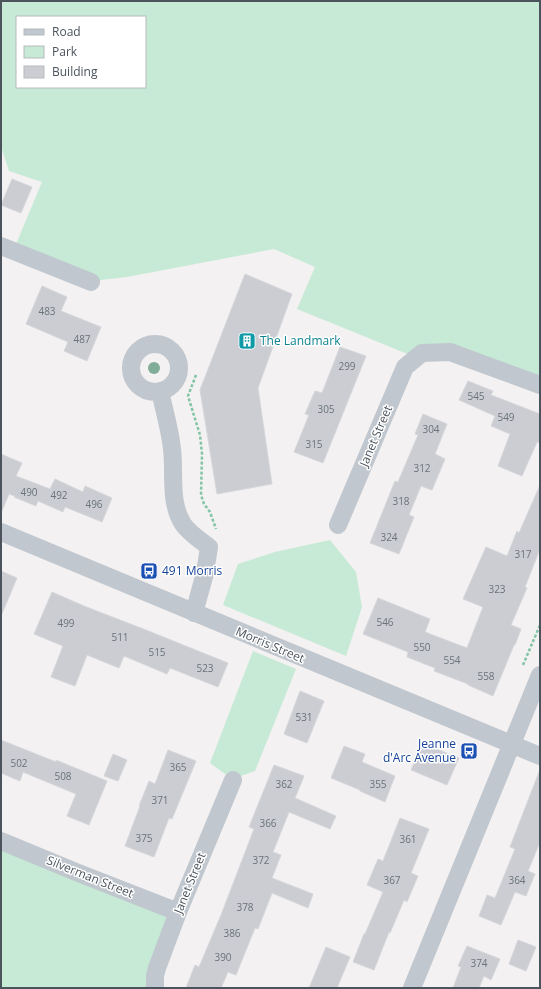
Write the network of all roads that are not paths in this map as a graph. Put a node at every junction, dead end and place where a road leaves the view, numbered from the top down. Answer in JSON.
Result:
{"nodes":[{"id":1,"x":1,"y":246,"type":"edge"},
{"id":2,"x":92,"y":282,"type":"dead end"},
{"id":3,"x":540,"y":385,"type":"edge"},
{"id":4,"x":160,"y":391,"type":"dead end"},
{"id":5,"x":338,"y":525,"type":"dead end"},
{"id":6,"x":1,"y":532,"type":"edge"},
{"id":7,"x":194,"y":613,"type":"junction"},
{"id":8,"x":540,"y":676,"type":"edge"},
{"id":9,"x":511,"y":745,"type":"junction"},
{"id":10,"x":540,"y":756,"type":"edge"},
{"id":11,"x":233,"y":780,"type":"dead end"},
{"id":12,"x":1,"y":841,"type":"edge"},
{"id":13,"x":178,"y":912,"type":"junction"},
{"id":14,"x":155,"y":988,"type":"edge"},
{"id":15,"x":412,"y":988,"type":"edge"}],
"edges":[{"from":1,"to":2,"type":"street"},
{"from":3,"to":5,"type":"street","name":"Janet Street"},
{"from":4,"to":7,"type":"street"},
{"from":6,"to":7,"type":"street","name":"Morris Street"},
{"from":7,"to":9,"type":"street","name":"Morris Street"},
{"from":8,"to":9,"type":"street"},
{"from":9,"to":10,"type":"street","name":"Morris Street"},
{"from":9,"to":15,"type":"street"},
{"from":11,"to":13,"type":"street","name":"Janet Street"},
{"from":12,"to":13,"type":"street","name":"Silverman Street"},
{"from":13,"to":14,"type":"street","name":"Janet Street"}]}
